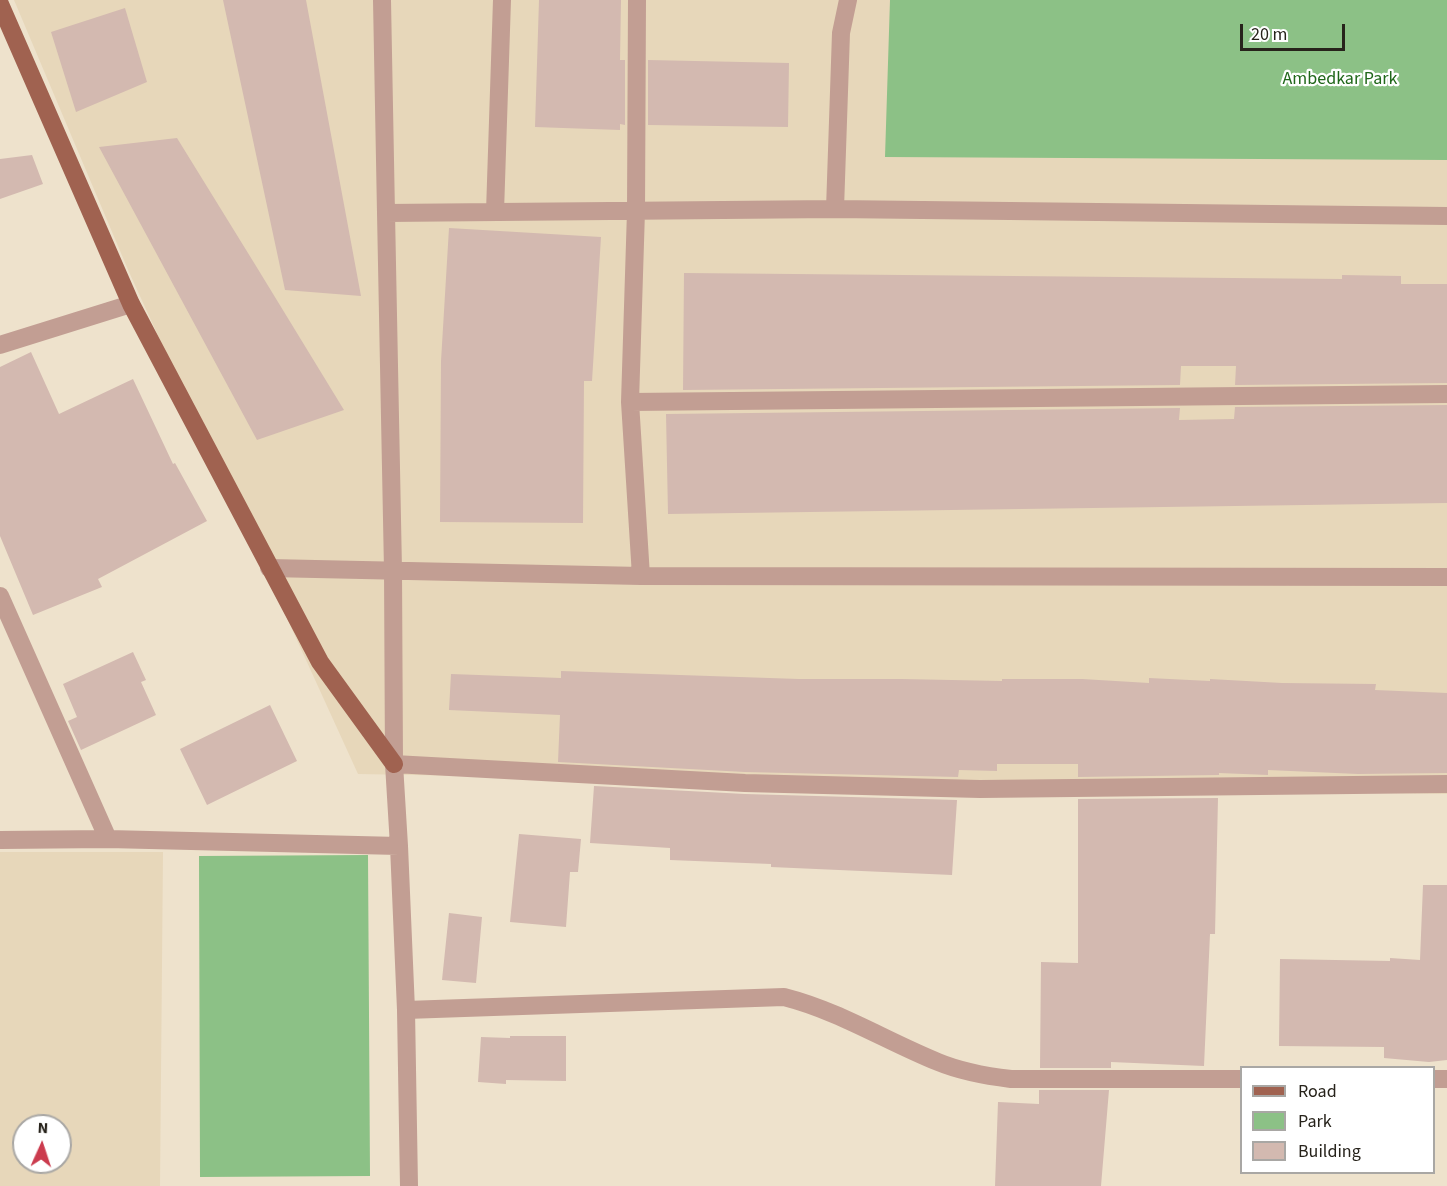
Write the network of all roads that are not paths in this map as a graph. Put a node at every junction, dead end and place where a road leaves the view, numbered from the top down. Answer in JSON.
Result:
{"nodes":[{"id":1,"x":382,"y":0,"type":"edge"},
{"id":2,"x":502,"y":0,"type":"edge"},
{"id":3,"x":637,"y":0,"type":"edge"},
{"id":4,"x":848,"y":0,"type":"edge"},
{"id":5,"x":0,"y":3,"type":"edge"},
{"id":6,"x":835,"y":209,"type":"junction"},
{"id":7,"x":636,"y":211,"type":"junction"},
{"id":8,"x":495,"y":212,"type":"junction"},
{"id":9,"x":386,"y":213,"type":"junction"},
{"id":10,"x":1447,"y":216,"type":"edge"},
{"id":11,"x":131,"y":304,"type":"junction"},
{"id":12,"x":0,"y":345,"type":"edge"},
{"id":13,"x":1447,"y":394,"type":"edge"},
{"id":14,"x":630,"y":402,"type":"junction"},
{"id":15,"x":269,"y":568,"type":"junction"},
{"id":16,"x":393,"y":570,"type":"junction"},
{"id":17,"x":641,"y":576,"type":"junction"},
{"id":18,"x":1447,"y":576,"type":"edge"},
{"id":19,"x":1,"y":602,"type":"edge"},
{"id":20,"x":394,"y":764,"type":"junction"},
{"id":21,"x":1447,"y":784,"type":"edge"},
{"id":22,"x":108,"y":839,"type":"junction"},
{"id":23,"x":0,"y":840,"type":"edge"},
{"id":24,"x":399,"y":846,"type":"junction"},
{"id":25,"x":406,"y":1010,"type":"junction"},
{"id":26,"x":1240,"y":1079,"type":"edge"},
{"id":27,"x":409,"y":1186,"type":"edge"}],
"edges":[{"from":1,"to":9,"type":"street"},
{"from":2,"to":8,"type":"street"},
{"from":3,"to":7,"type":"street"},
{"from":4,"to":6,"type":"street"},
{"from":5,"to":11,"type":"main road"},
{"from":6,"to":7,"type":"street"},
{"from":6,"to":10,"type":"street"},
{"from":7,"to":8,"type":"street"},
{"from":7,"to":14,"type":"street"},
{"from":8,"to":9,"type":"street"},
{"from":9,"to":16,"type":"street"},
{"from":11,"to":12,"type":"street"},
{"from":11,"to":15,"type":"main road"},
{"from":13,"to":14,"type":"street"},
{"from":14,"to":17,"type":"street"},
{"from":15,"to":16,"type":"street"},
{"from":15,"to":20,"type":"main road"},
{"from":16,"to":17,"type":"street"},
{"from":16,"to":20,"type":"street"},
{"from":17,"to":18,"type":"street"},
{"from":19,"to":22,"type":"street"},
{"from":20,"to":21,"type":"street"},
{"from":20,"to":24,"type":"street"},
{"from":22,"to":23,"type":"street"},
{"from":22,"to":24,"type":"street"},
{"from":24,"to":25,"type":"street"},
{"from":25,"to":26,"type":"street"},
{"from":25,"to":27,"type":"street"}]}
